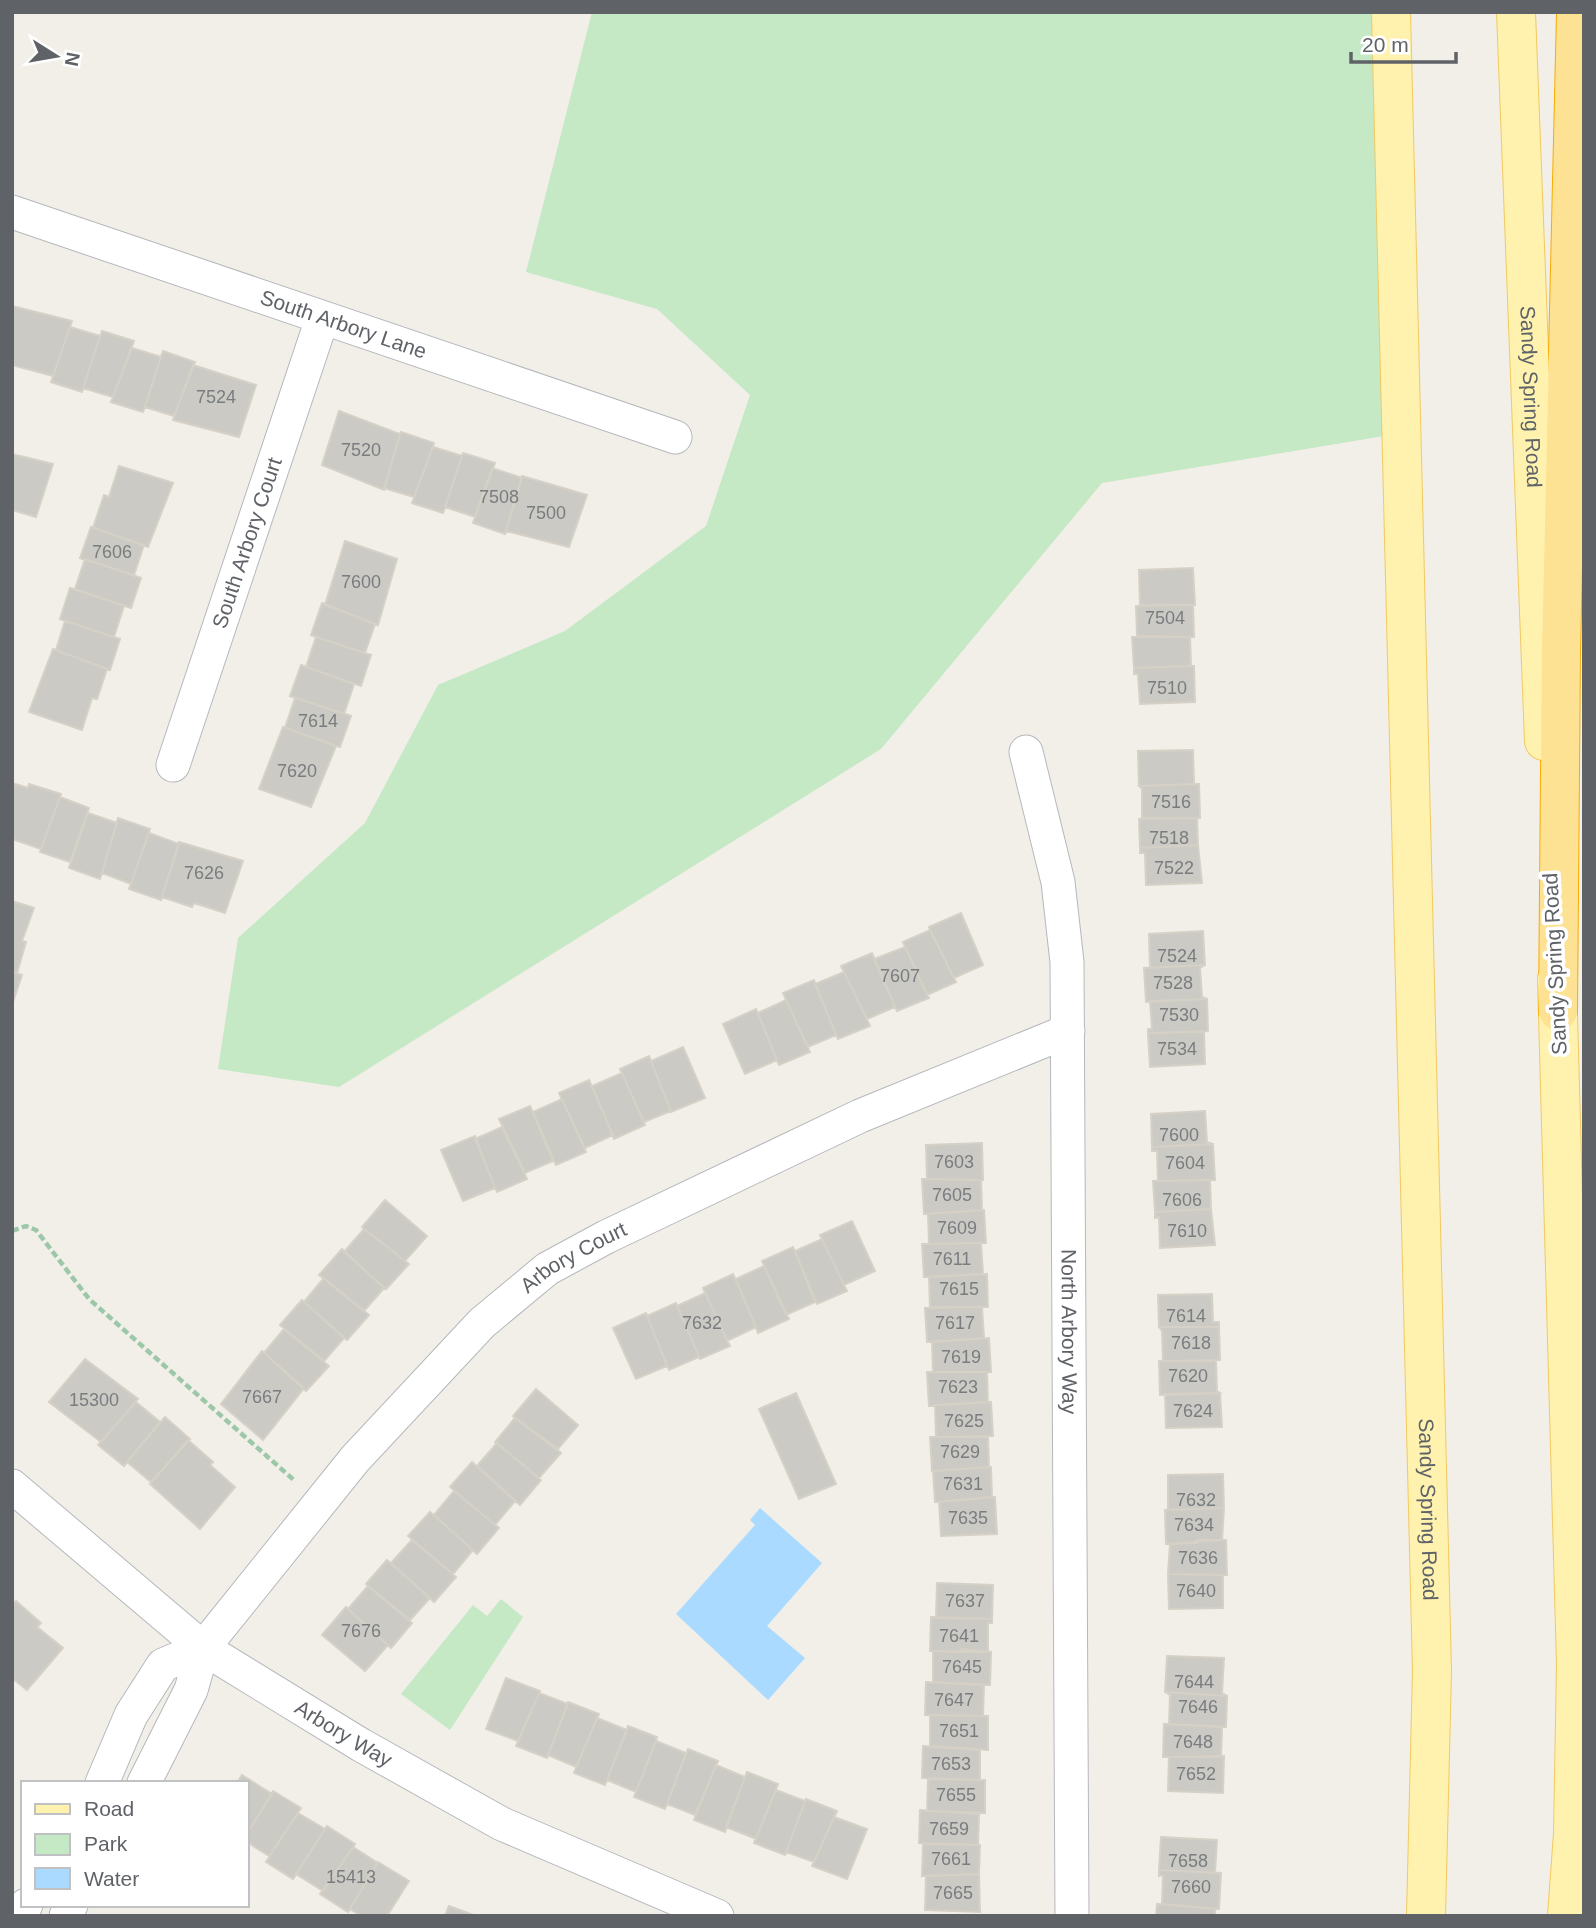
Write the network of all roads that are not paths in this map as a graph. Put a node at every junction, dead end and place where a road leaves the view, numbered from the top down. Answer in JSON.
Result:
{"nodes":[{"id":1,"x":1391,"y":12,"type":"edge"},
{"id":2,"x":1516,"y":12,"type":"edge"},
{"id":3,"x":1576,"y":12,"type":"edge"},
{"id":4,"x":12,"y":212,"type":"edge"},
{"id":5,"x":322,"y":318,"type":"junction"},
{"id":6,"x":675,"y":437,"type":"dead end"},
{"id":7,"x":1027,"y":752,"type":"dead end"},
{"id":8,"x":173,"y":765,"type":"dead end"},
{"id":9,"x":1558,"y":1011,"type":"junction"},
{"id":10,"x":1068,"y":1031,"type":"junction"},
{"id":11,"x":12,"y":1486,"type":"edge"},
{"id":12,"x":203,"y":1648,"type":"junction"},
{"id":13,"x":1432,"y":1671,"type":"junction"},
{"id":14,"x":103,"y":1781,"type":"edge"},
{"id":15,"x":145,"y":1781,"type":"edge"},
{"id":16,"x":1573,"y":1834,"type":"junction"},
{"id":17,"x":717,"y":1916,"type":"edge"},
{"id":18,"x":1072,"y":1916,"type":"edge"},
{"id":19,"x":1405,"y":1916,"type":"edge"},
{"id":20,"x":1426,"y":1916,"type":"edge"},
{"id":21,"x":1567,"y":1916,"type":"edge"},
{"id":22,"x":1573,"y":1916,"type":"edge"}],
"edges":[{"from":1,"to":13,"type":"main road","name":"Sandy Spring Road"},
{"from":2,"to":9,"type":"main road","name":"Sandy Spring Road"},
{"from":3,"to":9,"type":"highway"},
{"from":4,"to":5,"type":"street","name":"South Arbory Lane"},
{"from":5,"to":6,"type":"street","name":"South Arbory Lane"},
{"from":5,"to":8,"type":"street","name":"South Arbory Court"},
{"from":7,"to":10,"type":"street","name":"North Arbory Way"},
{"from":9,"to":16,"type":"main road","name":"Sandy Spring Road"},
{"from":10,"to":12,"type":"street","name":"Arbory Court"},
{"from":10,"to":18,"type":"street","name":"North Arbory Way"},
{"from":11,"to":12,"type":"street","name":"Arbory Way"},
{"from":12,"to":14,"type":"street","name":"Arbory Court"},
{"from":12,"to":15,"type":"street","name":"Arbory Court"},
{"from":12,"to":17,"type":"street","name":"Arbory Way"},
{"from":13,"to":19,"type":"main road"},
{"from":13,"to":20,"type":"main road","name":"Sandy Spring Road"},
{"from":16,"to":21,"type":"main road","name":"Sandy Spring Road"},
{"from":16,"to":22,"type":"main road"}]}
